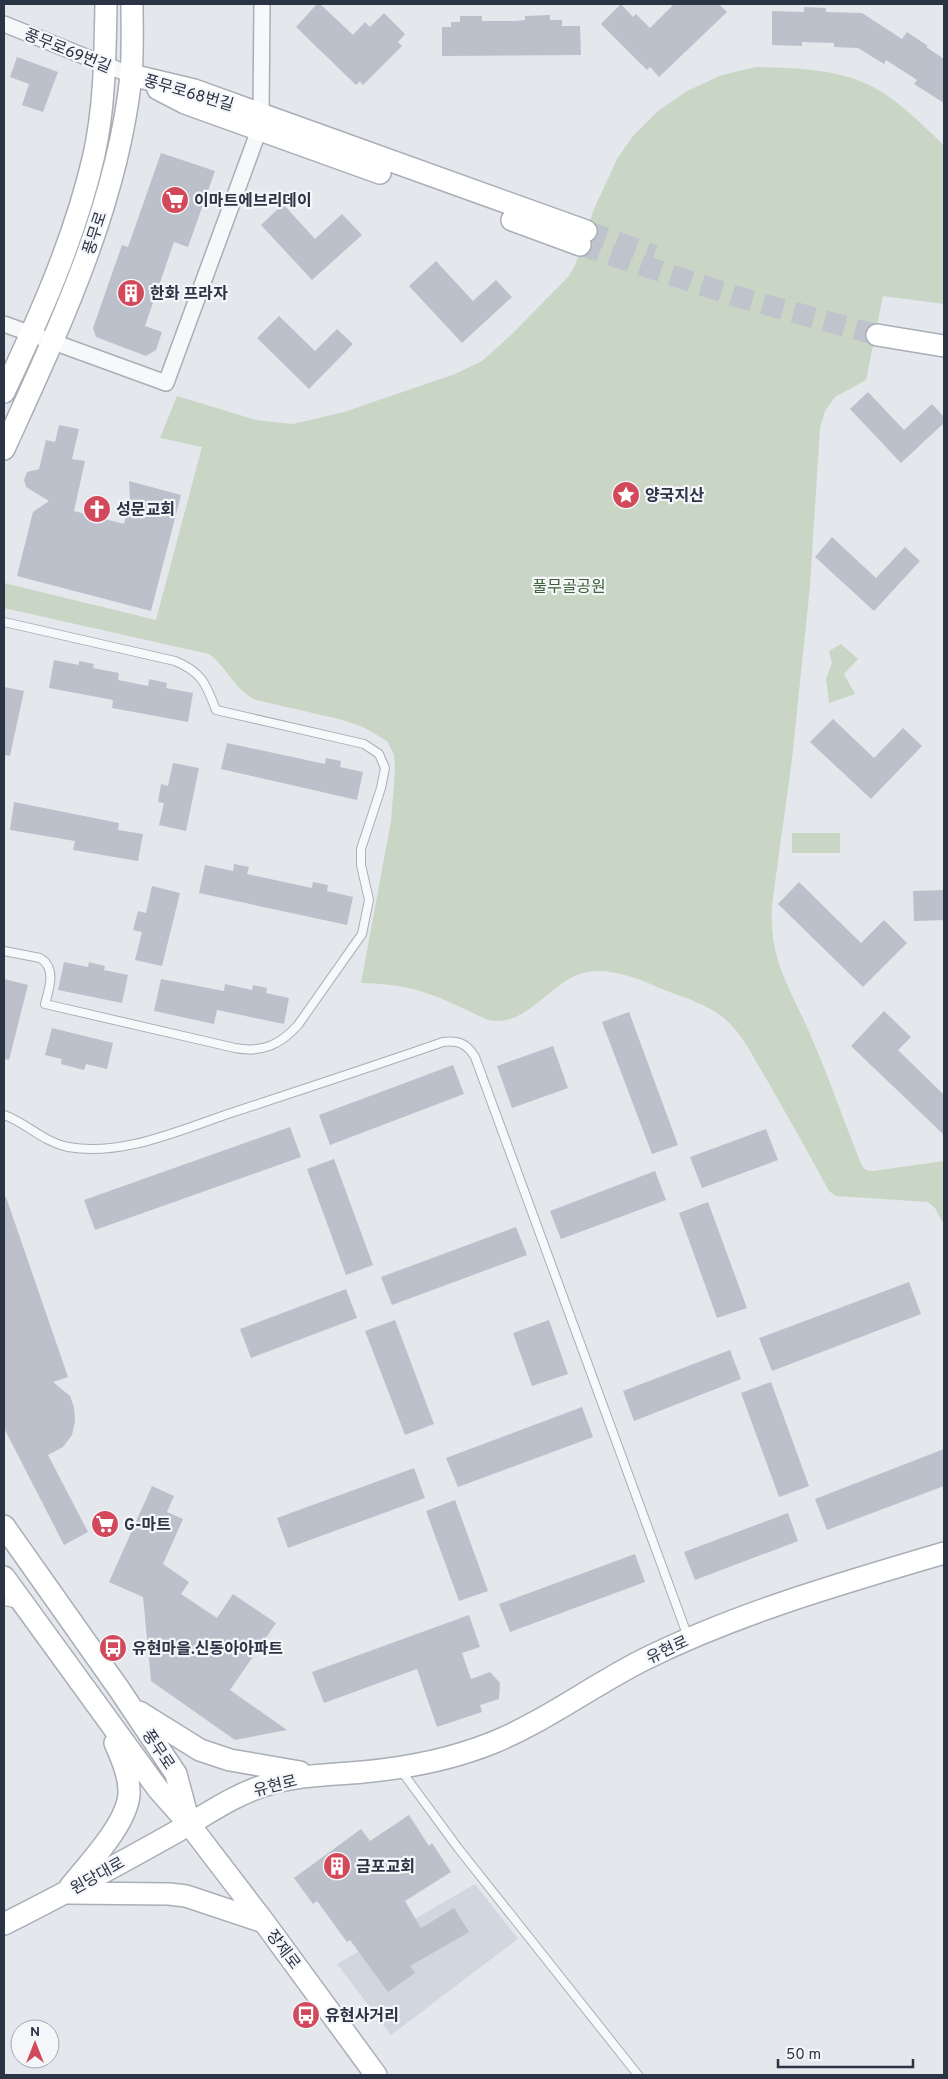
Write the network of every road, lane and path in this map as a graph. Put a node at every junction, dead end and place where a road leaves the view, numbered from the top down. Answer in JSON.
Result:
{"nodes":[{"id":1,"x":106,"y":4,"type":"edge"},
{"id":2,"x":132,"y":4,"type":"edge"},
{"id":3,"x":262,"y":4,"type":"edge"},
{"id":4,"x":4,"y":24,"type":"edge"},
{"id":5,"x":105,"y":64,"type":"junction"},
{"id":6,"x":131,"y":75,"type":"junction"},
{"id":7,"x":260,"y":122,"type":"junction"},
{"id":8,"x":583,"y":238,"type":"tunnel mouth"},
{"id":9,"x":4,"y":324,"type":"edge"},
{"id":10,"x":31,"y":334,"type":"junction"},
{"id":11,"x":944,"y":335,"type":"edge"},
{"id":12,"x":52,"y":343,"type":"junction"},
{"id":13,"x":944,"y":346,"type":"edge"},
{"id":14,"x":4,"y":392,"type":"edge"},
{"id":15,"x":4,"y":449,"type":"edge"},
{"id":16,"x":4,"y":622,"type":"edge"},
{"id":17,"x":4,"y":951,"type":"edge"},
{"id":18,"x":4,"y":1115,"type":"edge"},
{"id":19,"x":4,"y":1526,"type":"edge"},
{"id":20,"x":944,"y":1553,"type":"edge"},
{"id":21,"x":4,"y":1577,"type":"edge"},
{"id":22,"x":14,"y":1603,"type":"edge"},
{"id":23,"x":688,"y":1639,"type":"junction"},
{"id":24,"x":130,"y":1705,"type":"junction"},
{"id":25,"x":105,"y":1717,"type":"junction"},
{"id":26,"x":399,"y":1768,"type":"junction"},
{"id":27,"x":320,"y":1775,"type":"junction"},
{"id":28,"x":189,"y":1824,"type":"junction"},
{"id":29,"x":66,"y":1893,"type":"junction"},
{"id":30,"x":264,"y":1922,"type":"junction"},
{"id":31,"x":4,"y":1924,"type":"edge"},
{"id":32,"x":376,"y":2075,"type":"edge"},
{"id":33,"x":638,"y":2075,"type":"edge"}],
"edges":[{"from":1,"to":5,"type":"street","name":"풍무로"},
{"from":2,"to":6,"type":"street","name":"풍무로"},
{"from":3,"to":7,"type":"street"},
{"from":4,"to":5,"type":"street","name":"풍무로69번길"},
{"from":5,"to":6,"type":"street","name":"풍무로69번길"},
{"from":5,"to":10,"type":"street","name":"풍무로"},
{"from":6,"to":7,"type":"street","name":"풍무로68번길"},
{"from":6,"to":12,"type":"street","name":"풍무로"},
{"from":7,"to":8,"type":"street","name":"풍무로68번길"},
{"from":7,"to":12,"type":"street"},
{"from":9,"to":10,"type":"street"},
{"from":10,"to":12,"type":"street"},
{"from":10,"to":14,"type":"street","name":"풍무로"},
{"from":11,"to":13,"type":"street"},
{"from":12,"to":15,"type":"street","name":"풍무로"},
{"from":16,"to":17,"type":"lane"},
{"from":18,"to":23,"type":"lane"},
{"from":19,"to":24,"type":"street","name":"풍무로"},
{"from":20,"to":23,"type":"street","name":"유현로"},
{"from":21,"to":22,"type":"street","name":"풍무로"},
{"from":22,"to":25,"type":"street","name":"풍무로"},
{"from":23,"to":26,"type":"street","name":"유현로"},
{"from":24,"to":27,"type":"street"},
{"from":24,"to":28,"type":"street","name":"풍무로"},
{"from":25,"to":28,"type":"street","name":"풍무로"},
{"from":25,"to":29,"type":"street"},
{"from":26,"to":27,"type":"street","name":"유현로"},
{"from":26,"to":33,"type":"lane"},
{"from":27,"to":28,"type":"street","name":"유현로"},
{"from":28,"to":29,"type":"street","name":"원당대로"},
{"from":28,"to":30,"type":"street","name":"장제로"},
{"from":29,"to":30,"type":"street"},
{"from":29,"to":31,"type":"street","name":"원당대로"},
{"from":30,"to":32,"type":"street","name":"장제로"}]}
